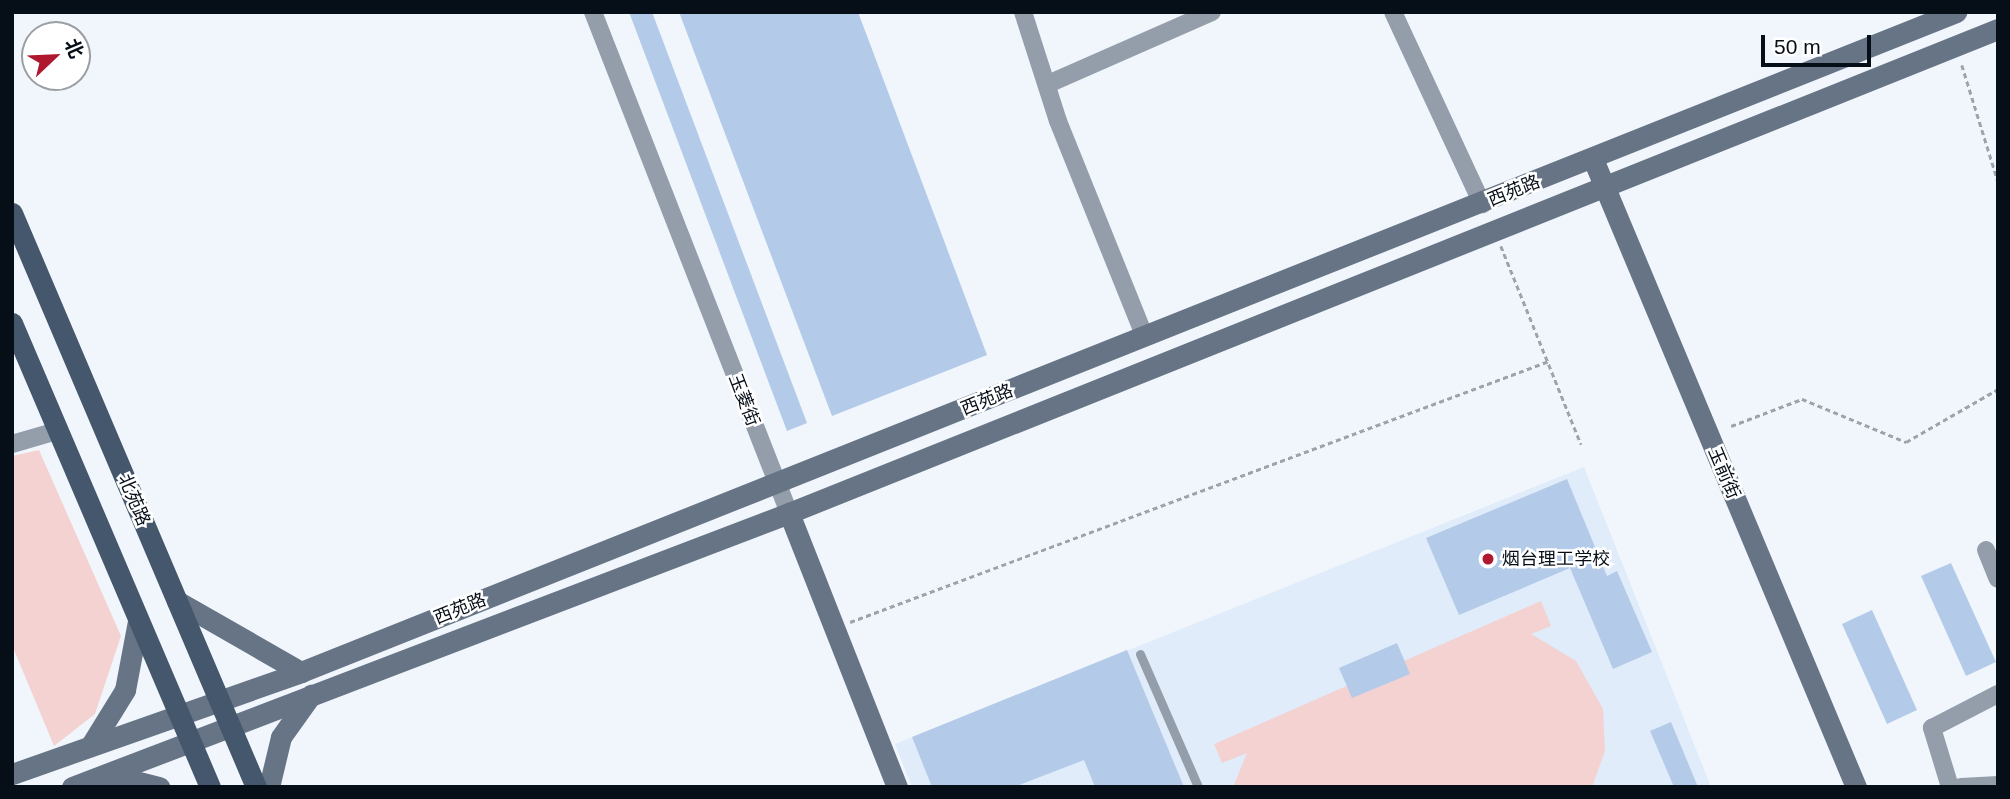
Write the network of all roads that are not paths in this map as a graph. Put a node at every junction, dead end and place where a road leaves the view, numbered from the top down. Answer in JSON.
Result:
{"nodes":[{"id":1,"x":593,"y":12,"type":"edge"},
{"id":2,"x":1023,"y":12,"type":"edge"},
{"id":3,"x":1212,"y":12,"type":"edge"},
{"id":4,"x":1393,"y":12,"type":"edge"},
{"id":5,"x":1956,"y":12,"type":"edge"},
{"id":6,"x":1998,"y":29,"type":"edge"},
{"id":7,"x":1048,"y":84,"type":"junction"},
{"id":8,"x":1593,"y":159,"type":"junction"},
{"id":9,"x":1605,"y":190,"type":"junction"},
{"id":10,"x":1482,"y":204,"type":"junction"},
{"id":11,"x":12,"y":213,"type":"edge"},
{"id":12,"x":12,"y":323,"type":"edge"},
{"id":13,"x":1145,"y":337,"type":"junction"},
{"id":14,"x":18,"y":354,"type":"edge"},
{"id":15,"x":57,"y":431,"type":"junction"},
{"id":16,"x":12,"y":444,"type":"edge"},
{"id":17,"x":777,"y":483,"type":"junction"},
{"id":18,"x":789,"y":513,"type":"junction"},
{"id":19,"x":1986,"y":550,"type":"dead end"},
{"id":20,"x":1998,"y":579,"type":"edge"},
{"id":21,"x":177,"y":601,"type":"junction"},
{"id":22,"x":138,"y":621,"type":"junction"},
{"id":23,"x":1140,"y":654,"type":"dead end"},
{"id":24,"x":301,"y":671,"type":"junction"},
{"id":25,"x":312,"y":693,"type":"junction"},
{"id":26,"x":1998,"y":694,"type":"edge"},
{"id":27,"x":219,"y":699,"type":"junction"},
{"id":28,"x":177,"y":715,"type":"junction"},
{"id":29,"x":231,"y":731,"type":"junction"},
{"id":30,"x":190,"y":744,"type":"junction"},
{"id":31,"x":91,"y":745,"type":"junction"},
{"id":32,"x":12,"y":774,"type":"edge"},
{"id":33,"x":107,"y":774,"type":"junction"},
{"id":34,"x":1998,"y":785,"type":"edge"},
{"id":35,"x":72,"y":787,"type":"edge"},
{"id":36,"x":159,"y":787,"type":"edge"},
{"id":37,"x":210,"y":787,"type":"edge"},
{"id":38,"x":256,"y":787,"type":"edge"},
{"id":39,"x":269,"y":787,"type":"edge"},
{"id":40,"x":897,"y":787,"type":"edge"},
{"id":41,"x":1198,"y":787,"type":"edge"},
{"id":42,"x":1856,"y":787,"type":"edge"},
{"id":43,"x":1950,"y":787,"type":"edge"},
{"id":44,"x":1961,"y":787,"type":"edge"}],
"edges":[{"from":1,"to":17,"type":"street","name":"玉菱街"},
{"from":2,"to":7,"type":"street"},
{"from":3,"to":7,"type":"street"},
{"from":4,"to":10,"type":"street"},
{"from":5,"to":8,"type":"main road","name":"西苑路"},
{"from":6,"to":9,"type":"main road","name":"西苑路"},
{"from":7,"to":13,"type":"street"},
{"from":8,"to":9,"type":"main road","name":"玉前街"},
{"from":8,"to":10,"type":"main road","name":"西苑路"},
{"from":9,"to":18,"type":"main road","name":"西苑路"},
{"from":9,"to":42,"type":"main road","name":"玉前街"},
{"from":10,"to":13,"type":"main road","name":"西苑路"},
{"from":11,"to":21,"type":"main road","name":"北苑路"},
{"from":12,"to":14,"type":"main road"},
{"from":13,"to":17,"type":"main road","name":"西苑路"},
{"from":14,"to":15,"type":"main road"},
{"from":15,"to":16,"type":"street"},
{"from":15,"to":22,"type":"main road"},
{"from":17,"to":18,"type":"street","name":"玉菱街"},
{"from":17,"to":24,"type":"main road","name":"西苑路"},
{"from":18,"to":25,"type":"main road","name":"西苑路"},
{"from":18,"to":40,"type":"main road","name":"玉菱街"},
{"from":19,"to":20,"type":"street"},
{"from":21,"to":24,"type":"main road"},
{"from":21,"to":27,"type":"main road","name":"北苑路"},
{"from":22,"to":28,"type":"main road"},
{"from":22,"to":31,"type":"main road"},
{"from":23,"to":41,"type":"lane"},
{"from":24,"to":27,"type":"main road","name":"西苑路"},
{"from":25,"to":29,"type":"main road","name":"西苑路"},
{"from":25,"to":39,"type":"main road"},
{"from":26,"to":43,"type":"street"},
{"from":27,"to":28,"type":"main road","name":"西苑路"},
{"from":27,"to":29,"type":"main road","name":"北苑路"},
{"from":28,"to":30,"type":"main road"},
{"from":28,"to":31,"type":"main road","name":"西苑路"},
{"from":29,"to":30,"type":"main road","name":"西苑路"},
{"from":29,"to":38,"type":"main road","name":"北苑路"},
{"from":30,"to":33,"type":"main road","name":"西苑路"},
{"from":30,"to":37,"type":"main road"},
{"from":31,"to":32,"type":"main road","name":"西苑路"},
{"from":33,"to":35,"type":"main road","name":"西苑路"},
{"from":33,"to":36,"type":"main road"},
{"from":34,"to":44,"type":"street"}]}
